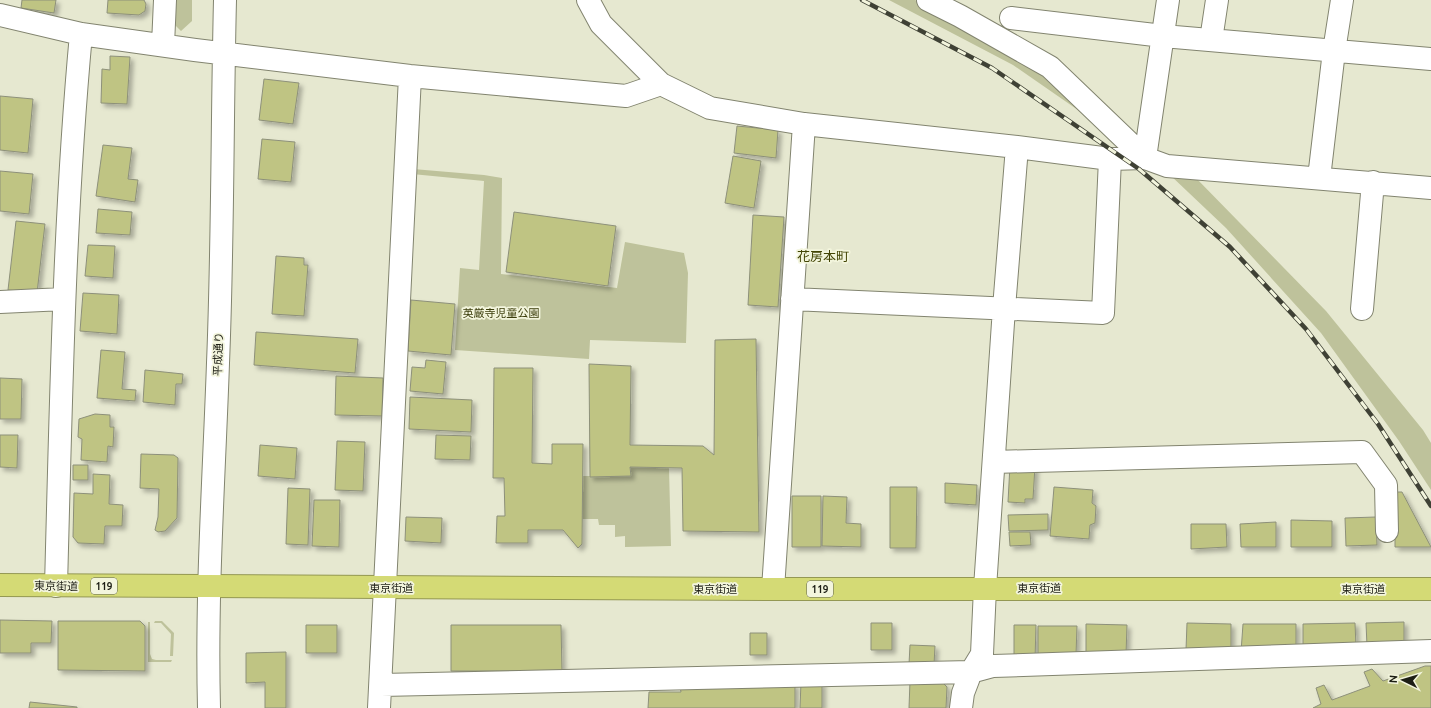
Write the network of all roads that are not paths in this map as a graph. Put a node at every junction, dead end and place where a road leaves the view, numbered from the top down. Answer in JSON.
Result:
{"nodes":[{"id":1,"x":165,"y":0,"type":"edge"},
{"id":2,"x":225,"y":0,"type":"edge"},
{"id":3,"x":588,"y":0,"type":"edge"},
{"id":4,"x":928,"y":0,"type":"edge"},
{"id":5,"x":1168,"y":0,"type":"edge"},
{"id":6,"x":1217,"y":0,"type":"edge"},
{"id":7,"x":1342,"y":0,"type":"edge"},
{"id":8,"x":1013,"y":9,"type":"edge"},
{"id":9,"x":0,"y":15,"type":"edge"},
{"id":10,"x":81,"y":34,"type":"junction"},
{"id":11,"x":1163,"y":36,"type":"junction"},
{"id":12,"x":1211,"y":40,"type":"junction"},
{"id":13,"x":1007,"y":43,"type":"junction"},
{"id":14,"x":162,"y":45,"type":"junction"},
{"id":15,"x":1334,"y":51,"type":"junction"},
{"id":16,"x":224,"y":53,"type":"junction"},
{"id":17,"x":1431,"y":59,"type":"edge"},
{"id":18,"x":410,"y":76,"type":"junction"},
{"id":19,"x":661,"y":84,"type":"junction"},
{"id":20,"x":804,"y":124,"type":"junction"},
{"id":21,"x":1017,"y":147,"type":"junction"},
{"id":22,"x":1145,"y":158,"type":"junction"},
{"id":23,"x":1110,"y":159,"type":"junction"},
{"id":24,"x":1319,"y":178,"type":"junction"},
{"id":25,"x":1373,"y":182,"type":"junction"},
{"id":26,"x":1431,"y":188,"type":"edge"},
{"id":27,"x":64,"y":299,"type":"junction"},
{"id":28,"x":792,"y":300,"type":"junction"},
{"id":29,"x":0,"y":302,"type":"edge"},
{"id":30,"x":1004,"y":308,"type":"junction"},
{"id":31,"x":1362,"y":309,"type":"dead end"},
{"id":32,"x":994,"y":462,"type":"junction"},
{"id":33,"x":1387,"y":531,"type":"dead end"},
{"id":34,"x":0,"y":585,"type":"edge"},
{"id":35,"x":56,"y":586,"type":"junction"},
{"id":36,"x":208,"y":587,"type":"junction"},
{"id":37,"x":386,"y":588,"type":"junction"},
{"id":38,"x":985,"y":588,"type":"junction"},
{"id":39,"x":773,"y":589,"type":"junction"},
{"id":40,"x":1431,"y":589,"type":"edge"},
{"id":41,"x":1431,"y":651,"type":"edge"},
{"id":42,"x":971,"y":672,"type":"junction"},
{"id":43,"x":381,"y":685,"type":"junction"},
{"id":44,"x":209,"y":708,"type":"edge"},
{"id":45,"x":379,"y":708,"type":"edge"},
{"id":46,"x":961,"y":708,"type":"edge"}],
"edges":[{"from":1,"to":14,"type":"street"},
{"from":2,"to":16,"type":"street","name":"平成通り"},
{"from":3,"to":19,"type":"street"},
{"from":4,"to":13,"type":"street"},
{"from":5,"to":11,"type":"street"},
{"from":6,"to":12,"type":"street"},
{"from":7,"to":15,"type":"street"},
{"from":8,"to":11,"type":"street"},
{"from":8,"to":13,"type":"street"},
{"from":9,"to":10,"type":"street"},
{"from":10,"to":14,"type":"street"},
{"from":10,"to":27,"type":"street"},
{"from":11,"to":12,"type":"street"},
{"from":11,"to":22,"type":"street"},
{"from":12,"to":15,"type":"street"},
{"from":13,"to":22,"type":"street"},
{"from":14,"to":16,"type":"street"},
{"from":15,"to":17,"type":"street"},
{"from":15,"to":24,"type":"street"},
{"from":16,"to":18,"type":"street"},
{"from":16,"to":36,"type":"street","name":"平成通り"},
{"from":18,"to":19,"type":"street"},
{"from":18,"to":37,"type":"street"},
{"from":19,"to":20,"type":"street"},
{"from":20,"to":21,"type":"street"},
{"from":20,"to":28,"type":"street"},
{"from":21,"to":23,"type":"street"},
{"from":21,"to":30,"type":"street"},
{"from":22,"to":23,"type":"street"},
{"from":22,"to":24,"type":"street"},
{"from":23,"to":30,"type":"street"},
{"from":24,"to":25,"type":"street"},
{"from":25,"to":26,"type":"street"},
{"from":25,"to":31,"type":"street"},
{"from":27,"to":29,"type":"street"},
{"from":27,"to":35,"type":"street"},
{"from":28,"to":30,"type":"street"},
{"from":28,"to":39,"type":"street"},
{"from":30,"to":32,"type":"street"},
{"from":32,"to":33,"type":"street"},
{"from":32,"to":38,"type":"street"},
{"from":34,"to":35,"type":"highway","name":"東京街道","number":"119"},
{"from":35,"to":36,"type":"highway","name":"東京街道","number":"119"},
{"from":36,"to":37,"type":"highway","name":"東京街道","number":"119"},
{"from":36,"to":44,"type":"street","name":"平成通り"},
{"from":37,"to":39,"type":"highway","name":"東京街道","number":"119"},
{"from":37,"to":43,"type":"street"},
{"from":38,"to":39,"type":"highway","name":"東京街道","number":"119"},
{"from":38,"to":40,"type":"highway","name":"東京街道","number":"119"},
{"from":38,"to":42,"type":"street"},
{"from":41,"to":42,"type":"street"},
{"from":42,"to":43,"type":"street"},
{"from":42,"to":46,"type":"street"},
{"from":43,"to":45,"type":"street"}]}
